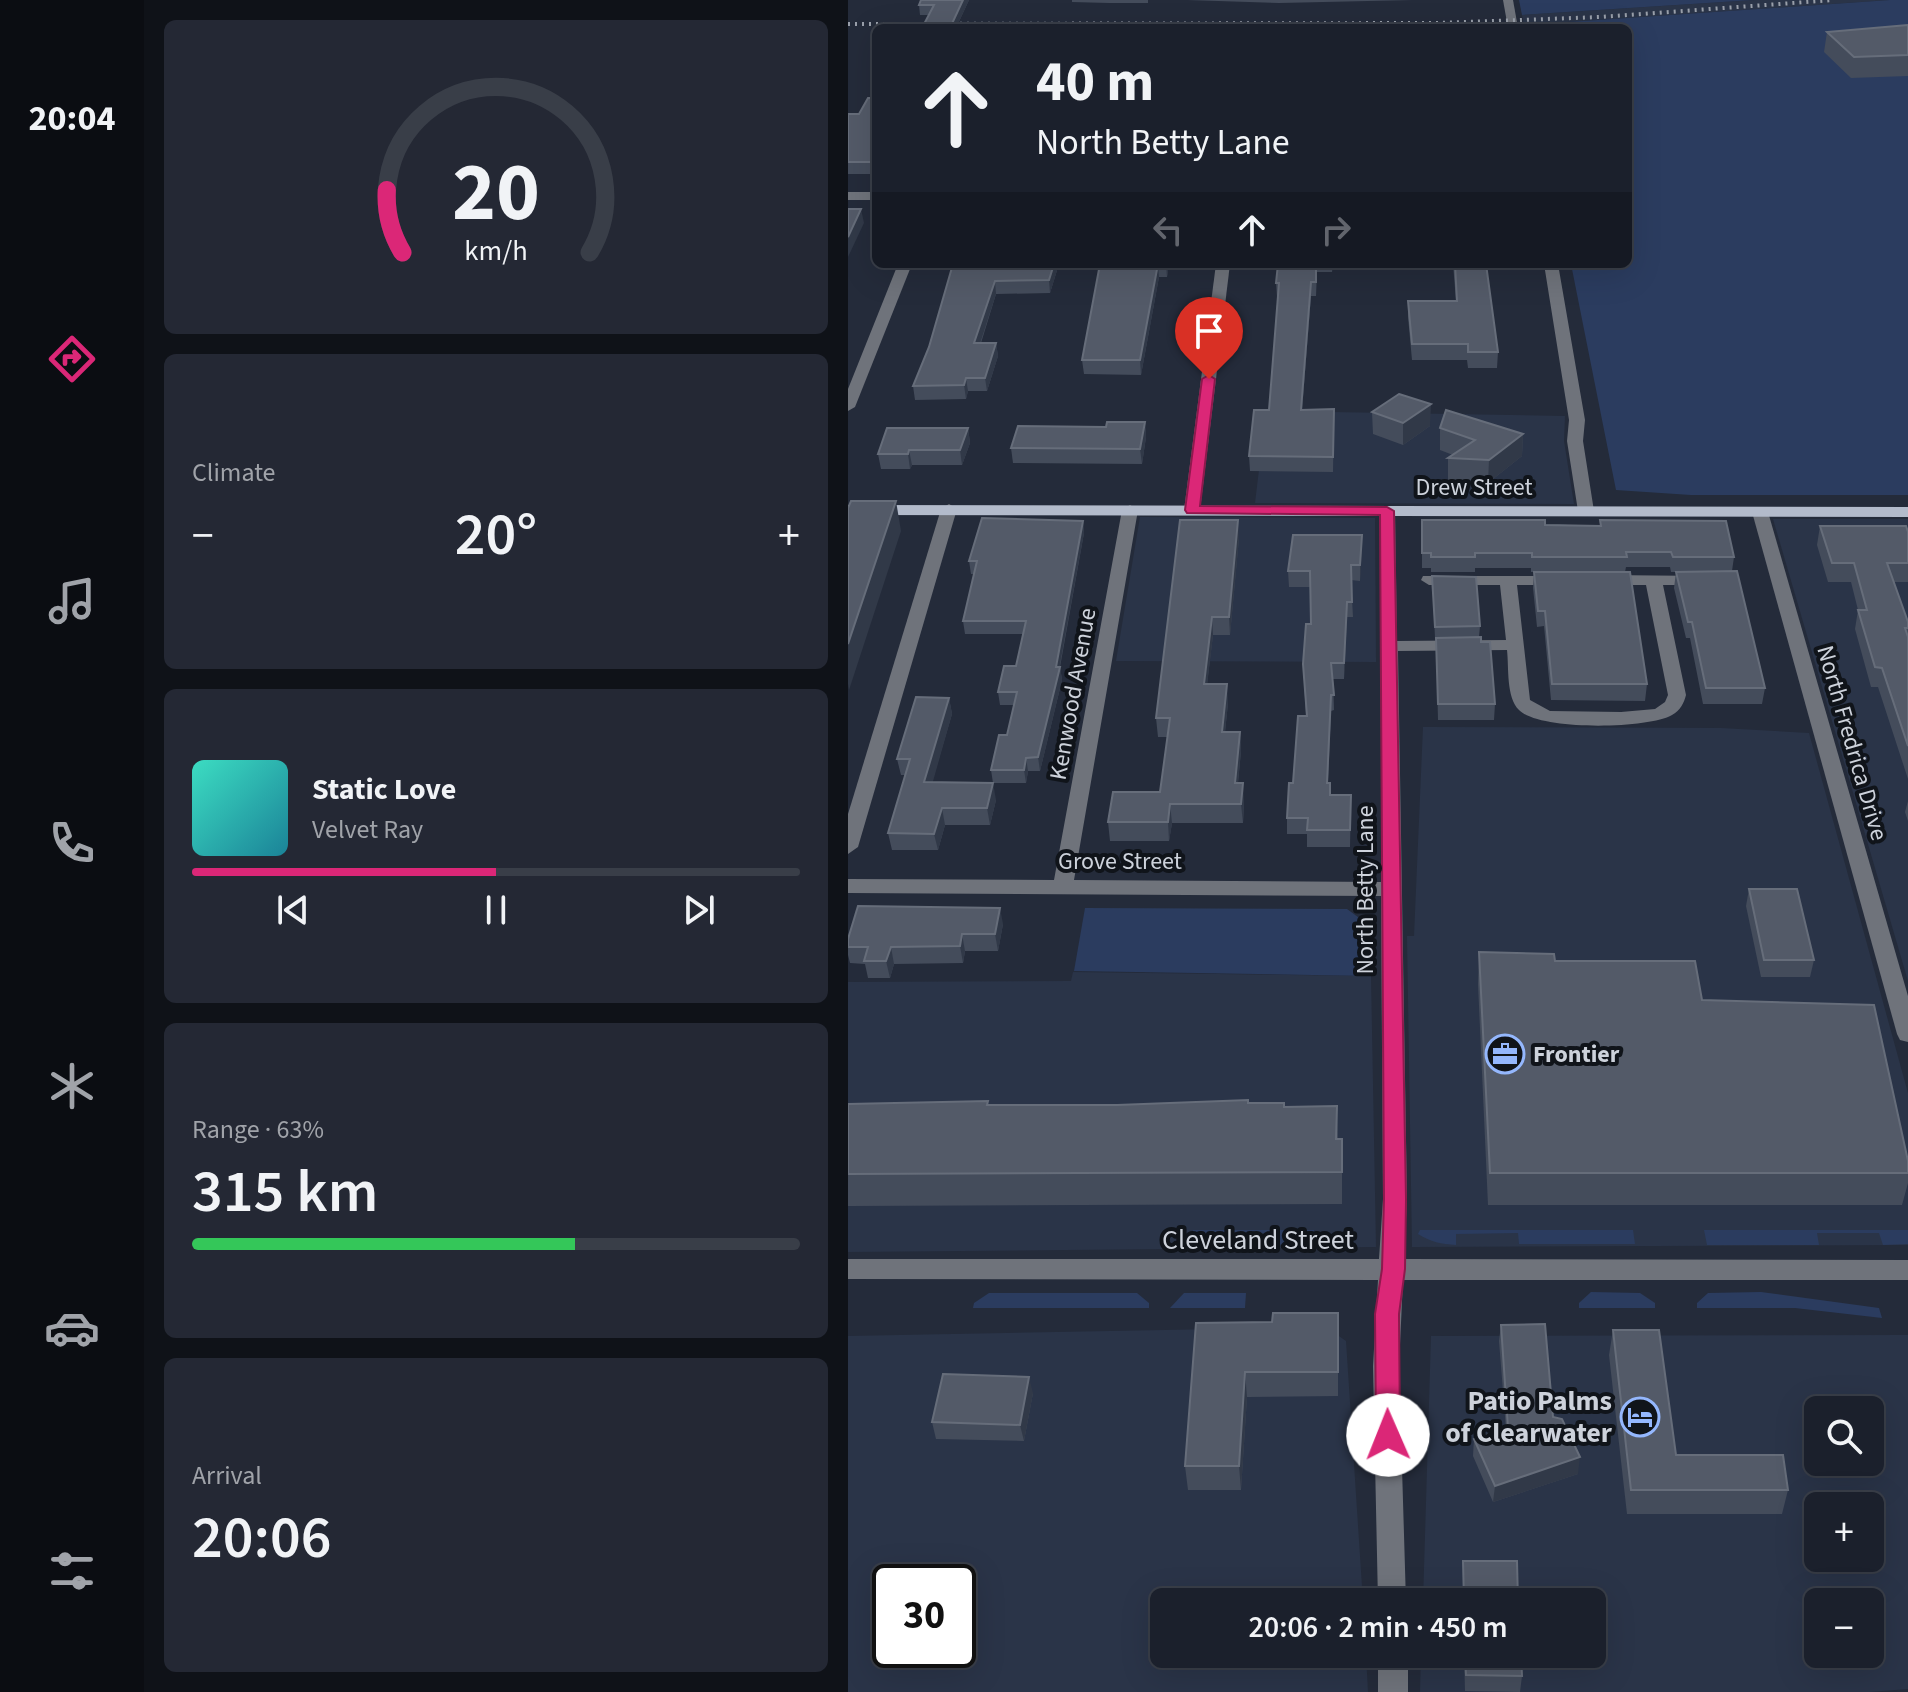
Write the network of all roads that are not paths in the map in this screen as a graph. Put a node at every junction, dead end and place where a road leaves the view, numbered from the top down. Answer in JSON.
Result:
{"nodes":[{"id":1,"x":1508,"y":0,"type":"edge"},
{"id":2,"x":1512,"y":24,"type":"edge"},
{"id":3,"x":848,"y":196,"type":"edge"},
{"id":4,"x":872,"y":196,"type":"edge"},
{"id":5,"x":903,"y":268,"type":"edge"},
{"id":6,"x":1222,"y":268,"type":"edge"},
{"id":7,"x":1552,"y":268,"type":"edge"},
{"id":8,"x":848,"y":407,"type":"edge"},
{"id":9,"x":949,"y":509,"type":"junction"},
{"id":10,"x":848,"y":510,"type":"edge"},
{"id":11,"x":1130,"y":510,"type":"junction"},
{"id":12,"x":1192,"y":510,"type":"junction"},
{"id":13,"x":1387,"y":511,"type":"junction"},
{"id":14,"x":1586,"y":511,"type":"junction"},
{"id":15,"x":1760,"y":512,"type":"junction"},
{"id":16,"x":1908,"y":512,"type":"edge"},
{"id":17,"x":1429,"y":580,"type":"edge"},
{"id":18,"x":1508,"y":580,"type":"junction"},
{"id":19,"x":1653,"y":580,"type":"junction"},
{"id":20,"x":1716,"y":580,"type":"edge"},
{"id":21,"x":1515,"y":645,"type":"junction"},
{"id":22,"x":1389,"y":646,"type":"junction"},
{"id":23,"x":848,"y":847,"type":"edge"},
{"id":24,"x":848,"y":886,"type":"edge"},
{"id":25,"x":1063,"y":887,"type":"junction"},
{"id":26,"x":1392,"y":889,"type":"junction"},
{"id":27,"x":1908,"y":1034,"type":"edge"},
{"id":28,"x":848,"y":1269,"type":"edge"},
{"id":29,"x":1393,"y":1269,"type":"junction"},
{"id":30,"x":1908,"y":1270,"type":"edge"},
{"id":31,"x":1392,"y":1588,"type":"edge"},
{"id":32,"x":1393,"y":1668,"type":"edge"},
{"id":33,"x":1393,"y":1692,"type":"edge"}],
"edges":[{"from":1,"to":2,"type":"street"},
{"from":3,"to":4,"type":"street"},
{"from":5,"to":8,"type":"street"},
{"from":6,"to":12,"type":"street"},
{"from":7,"to":14,"type":"street"},
{"from":9,"to":10,"type":"main road","name":"Drew Street"},
{"from":9,"to":11,"type":"main road","name":"Drew Street"},
{"from":9,"to":23,"type":"street"},
{"from":11,"to":12,"type":"main road","name":"Drew Street"},
{"from":11,"to":25,"type":"street","name":"Kenwood Avenue"},
{"from":12,"to":13,"type":"main road","name":"Drew Street"},
{"from":13,"to":14,"type":"main road","name":"Drew Street"},
{"from":13,"to":22,"type":"street","name":"North Betty Lane"},
{"from":14,"to":15,"type":"main road","name":"Drew Street"},
{"from":15,"to":16,"type":"main road","name":"Drew Street"},
{"from":15,"to":27,"type":"street","name":"North Fredrica Drive"},
{"from":17,"to":18,"type":"street"},
{"from":18,"to":19,"type":"street"},
{"from":18,"to":21,"type":"street"},
{"from":19,"to":20,"type":"street"},
{"from":19,"to":21,"type":"street"},
{"from":21,"to":22,"type":"street"},
{"from":22,"to":26,"type":"street","name":"North Betty Lane"},
{"from":24,"to":25,"type":"street","name":"Grove Street"},
{"from":25,"to":26,"type":"street","name":"Grove Street"},
{"from":26,"to":29,"type":"street","name":"North Betty Lane"},
{"from":28,"to":29,"type":"street","name":"Cleveland Street"},
{"from":29,"to":30,"type":"street","name":"Cleveland Street"},
{"from":29,"to":31,"type":"street","name":"North Betty Lane"},
{"from":32,"to":33,"type":"street"}]}
